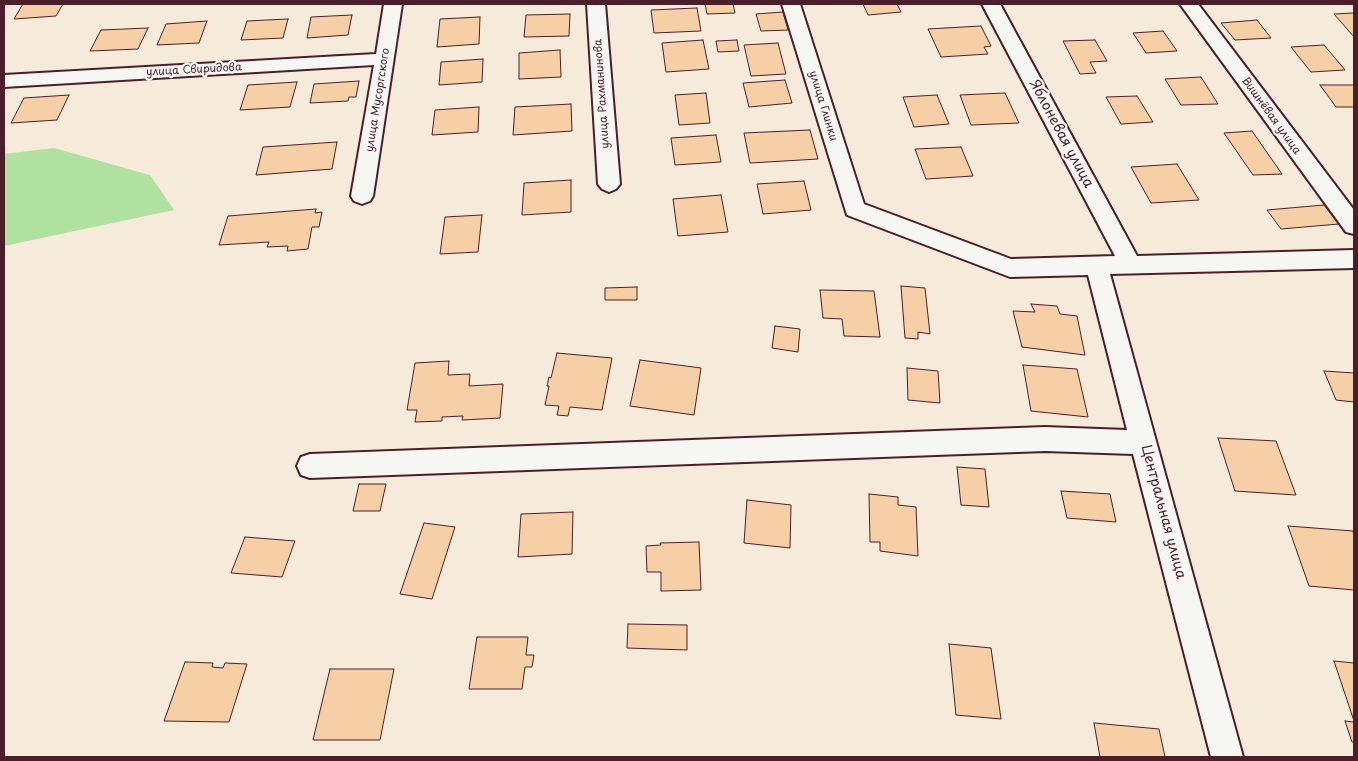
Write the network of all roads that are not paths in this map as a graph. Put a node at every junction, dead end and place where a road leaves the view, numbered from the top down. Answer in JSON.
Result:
{"nodes":[{"id":1,"x":393,"y":4,"type":"edge"},
{"id":2,"x":596,"y":4,"type":"edge"},
{"id":3,"x":791,"y":4,"type":"edge"},
{"id":4,"x":991,"y":4,"type":"edge"},
{"id":5,"x":1188,"y":4,"type":"edge"},
{"id":6,"x":384,"y":58,"type":"junction"},
{"id":7,"x":4,"y":82,"type":"edge"},
{"id":8,"x":609,"y":184,"type":"dead end"},
{"id":9,"x":362,"y":196,"type":"dead end"},
{"id":10,"x":1354,"y":226,"type":"edge"},
{"id":11,"x":1354,"y":259,"type":"edge"},
{"id":12,"x":1131,"y":265,"type":"junction"},
{"id":13,"x":1097,"y":267,"type":"junction"},
{"id":14,"x":1145,"y":443,"type":"junction"},
{"id":15,"x":310,"y":466,"type":"dead end"},
{"id":16,"x":1227,"y":757,"type":"edge"}],
"edges":[{"from":1,"to":6,"type":"street","name":"улица Мусоргского"},
{"from":2,"to":8,"type":"street","name":"улица Рахманинова"},
{"from":3,"to":13,"type":"street","name":"улица Глинки"},
{"from":4,"to":12,"type":"street","name":"Яблоневая улица"},
{"from":5,"to":10,"type":"street","name":"Вишнёвая улица"},
{"from":6,"to":7,"type":"street","name":"улица Свиридова"},
{"from":6,"to":9,"type":"street","name":"улица Мусоргского"},
{"from":11,"to":12,"type":"street"},
{"from":12,"to":13,"type":"street"},
{"from":13,"to":14,"type":"street","name":"Центральная улица"},
{"from":14,"to":15,"type":"street"},
{"from":14,"to":16,"type":"street","name":"Центральная улица"}]}
